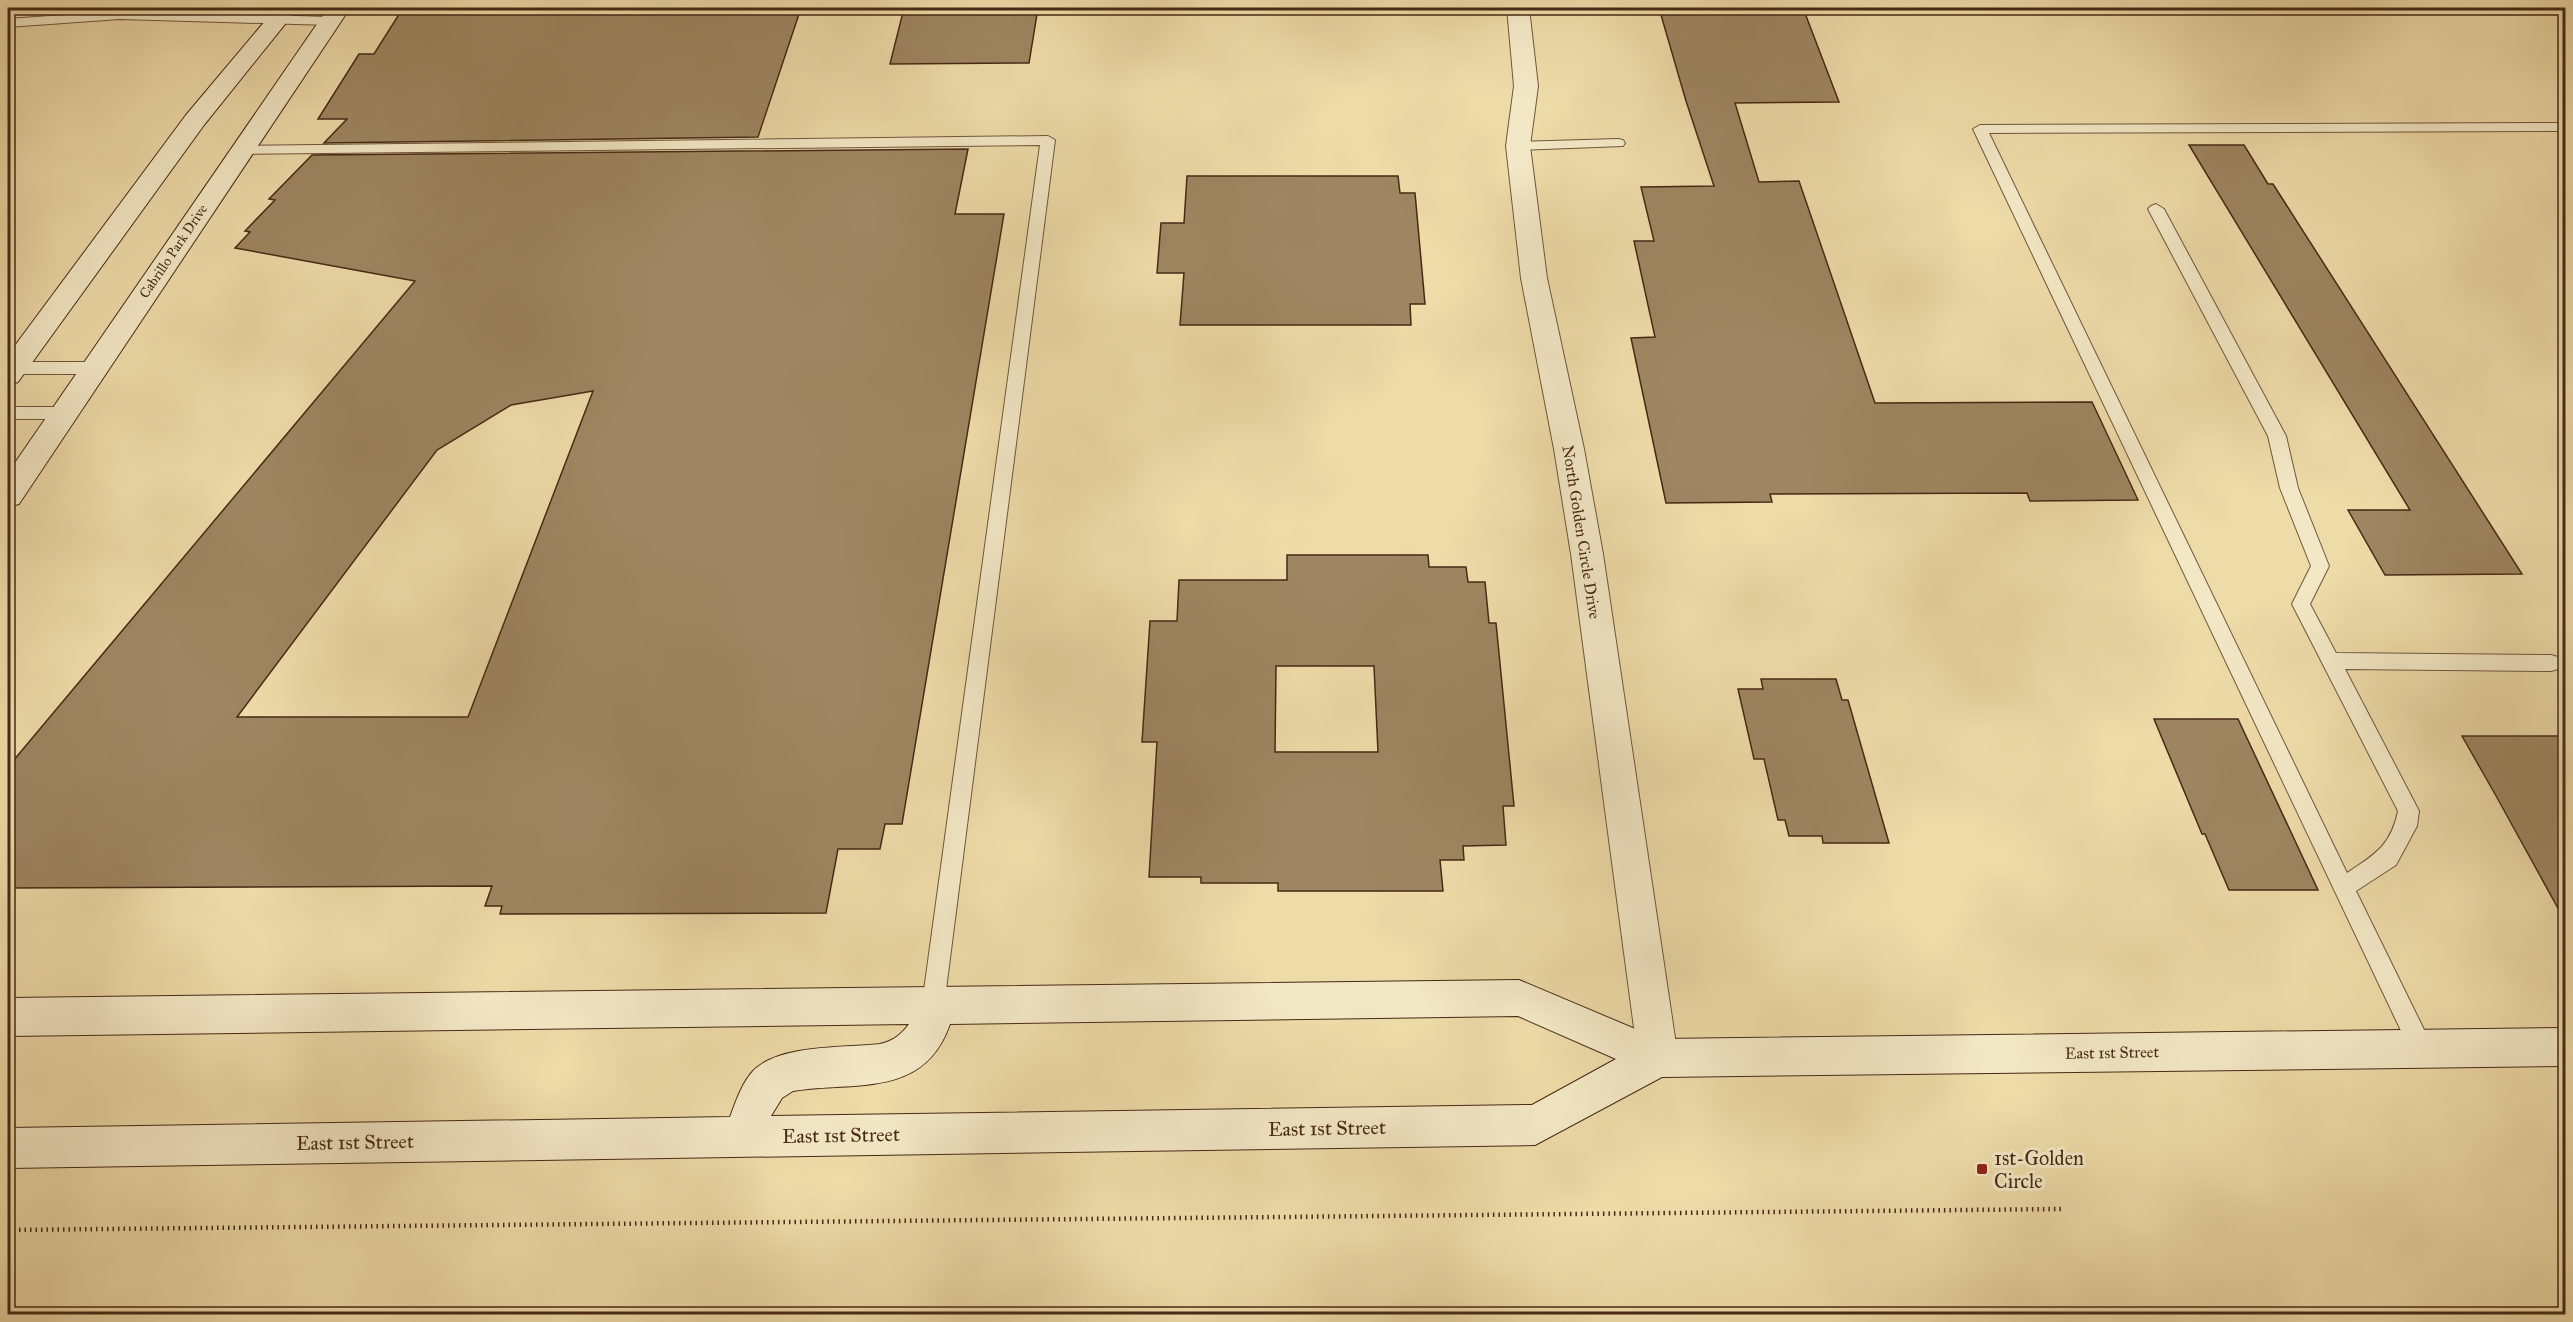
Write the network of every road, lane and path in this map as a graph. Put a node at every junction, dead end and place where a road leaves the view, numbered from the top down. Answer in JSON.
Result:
{"nodes":[{"id":1,"x":1518,"y":8,"type":"edge"},
{"id":2,"x":281,"y":14,"type":"edge"},
{"id":3,"x":334,"y":14,"type":"edge"},
{"id":4,"x":8,"y":23,"type":"edge"},
{"id":5,"x":2565,"y":127,"type":"edge"},
{"id":6,"x":1617,"y":143,"type":"dead end"},
{"id":7,"x":1518,"y":146,"type":"junction"},
{"id":8,"x":241,"y":150,"type":"junction"},
{"id":9,"x":2156,"y":209,"type":"dead end"},
{"id":10,"x":94,"y":368,"type":"junction"},
{"id":11,"x":9,"y":371,"type":"edge"},
{"id":12,"x":8,"y":412,"type":"edge"},
{"id":13,"x":64,"y":412,"type":"junction"},
{"id":14,"x":8,"y":496,"type":"edge"},
{"id":15,"x":2331,"y":662,"type":"junction"},
{"id":16,"x":2551,"y":663,"type":"dead end"},
{"id":17,"x":2343,"y":888,"type":"junction"},
{"id":18,"x":933,"y":1005,"type":"junction"},
{"id":19,"x":8,"y":1017,"type":"edge"},
{"id":20,"x":2565,"y":1047,"type":"edge"},
{"id":21,"x":2421,"y":1048,"type":"junction"},
{"id":22,"x":1658,"y":1058,"type":"junction"},
{"id":23,"x":744,"y":1136,"type":"junction"},
{"id":24,"x":8,"y":1148,"type":"edge"},
{"id":25,"x":2062,"y":1209,"type":"dead end"},
{"id":26,"x":8,"y":1230,"type":"edge"}],
"edges":[{"from":1,"to":7,"type":"main road","name":"North Golden Circle Drive"},
{"from":2,"to":3,"type":"lane"},
{"from":2,"to":4,"type":"lane"},
{"from":2,"to":11,"type":"main road"},
{"from":3,"to":8,"type":"main road","name":"Cabrillo Park Drive"},
{"from":5,"to":17,"type":"lane"},
{"from":6,"to":7,"type":"lane"},
{"from":7,"to":22,"type":"main road","name":"North Golden Circle Drive"},
{"from":8,"to":10,"type":"main road","name":"Cabrillo Park Drive"},
{"from":8,"to":18,"type":"lane"},
{"from":9,"to":15,"type":"lane"},
{"from":10,"to":11,"type":"lane"},
{"from":10,"to":13,"type":"main road","name":"Cabrillo Park Drive"},
{"from":12,"to":13,"type":"lane"},
{"from":13,"to":14,"type":"main road","name":"Cabrillo Park Drive"},
{"from":15,"to":16,"type":"lane"},
{"from":15,"to":17,"type":"lane"},
{"from":17,"to":21,"type":"lane"},
{"from":18,"to":19,"type":"main road","name":"East 1st Street"},
{"from":18,"to":22,"type":"main road","name":"East 1st Street"},
{"from":18,"to":23,"type":"main road"},
{"from":20,"to":21,"type":"main road","name":"East 1st Street"},
{"from":21,"to":22,"type":"main road","name":"East 1st Street"},
{"from":22,"to":23,"type":"main road","name":"East 1st Street"},
{"from":23,"to":24,"type":"main road","name":"East 1st Street"},
{"from":25,"to":26,"type":"path"}]}
